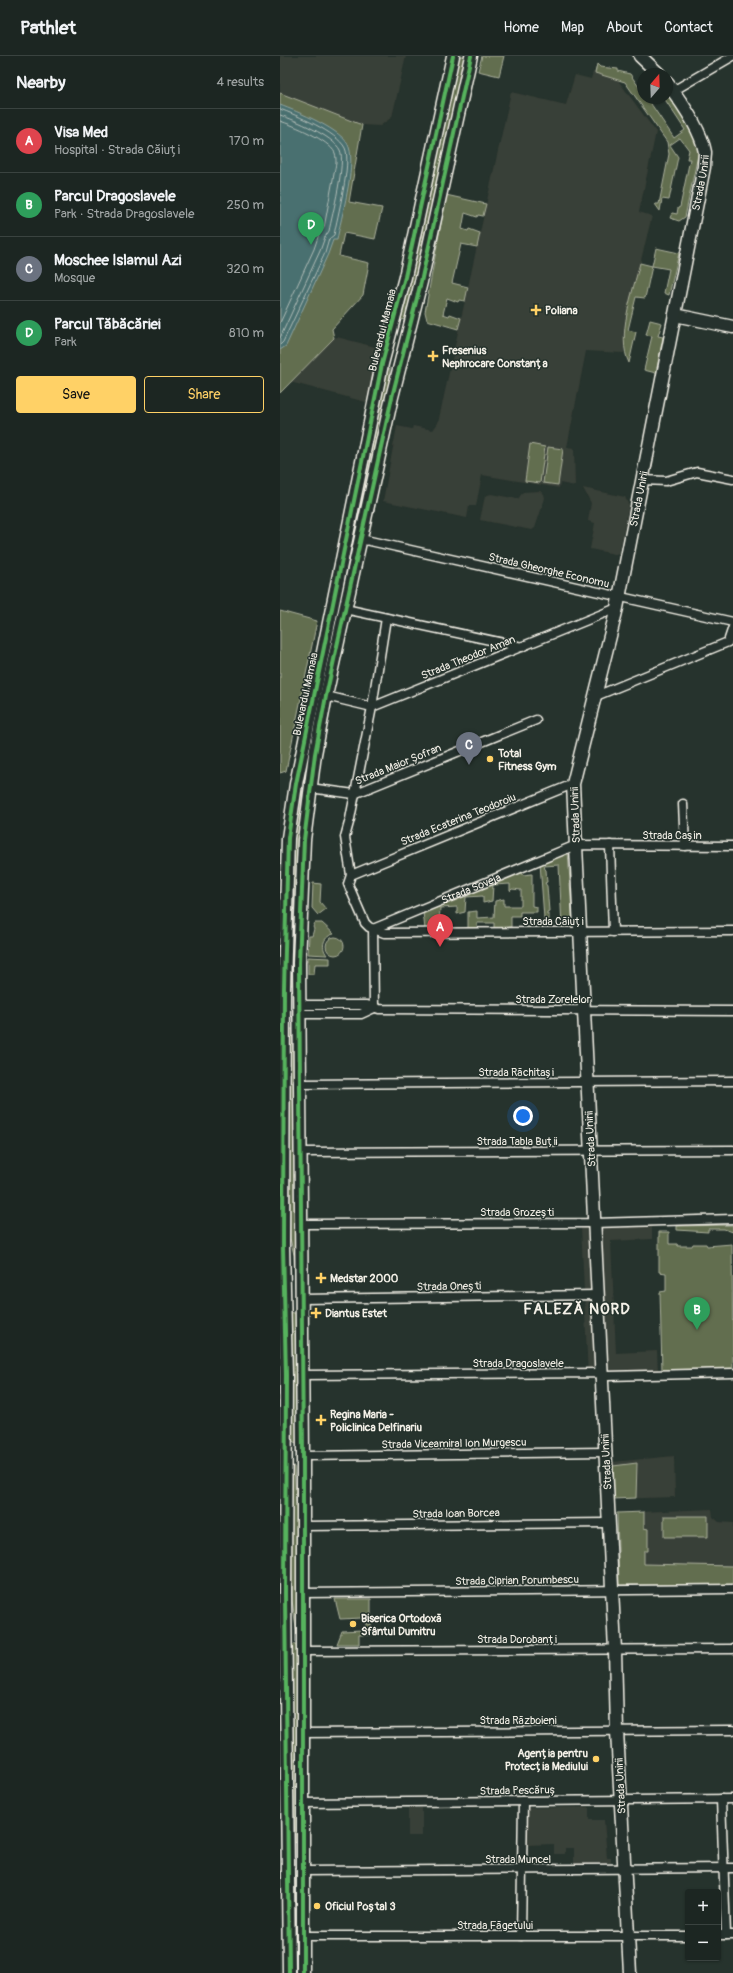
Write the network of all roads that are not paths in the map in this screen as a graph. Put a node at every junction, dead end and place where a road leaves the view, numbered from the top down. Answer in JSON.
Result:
{"nodes":[{"id":1,"x":453,"y":56,"type":"edge"},
{"id":2,"x":471,"y":56,"type":"edge"},
{"id":3,"x":640,"y":56,"type":"edge"},
{"id":4,"x":733,"y":56,"type":"edge"},
{"id":5,"x":653,"y":68,"type":"edge"},
{"id":6,"x":673,"y":86,"type":"edge"},
{"id":7,"x":673,"y":92,"type":"edge"},
{"id":8,"x":675,"y":315,"type":"junction"},
{"id":9,"x":733,"y":327,"type":"edge"},
{"id":10,"x":382,"y":364,"type":"junction"},
{"id":11,"x":392,"y":397,"type":"junction"},
{"id":12,"x":733,"y":479,"type":"edge"},
{"id":13,"x":643,"y":480,"type":"junction"},
{"id":14,"x":360,"y":539,"type":"junction"},
{"id":15,"x":618,"y":603,"type":"junction"},
{"id":16,"x":345,"y":609,"type":"junction"},
{"id":17,"x":386,"y":618,"type":"junction"},
{"id":18,"x":733,"y":622,"type":"edge"},
{"id":19,"x":733,"y":627,"type":"edge"},
{"id":20,"x":522,"y":647,"type":"junction"},
{"id":21,"x":326,"y":696,"type":"junction"},
{"id":22,"x":596,"y":696,"type":"junction"},
{"id":23,"x":372,"y":707,"type":"junction"},
{"id":24,"x":536,"y":720,"type":"dead end"},
{"id":25,"x":573,"y":784,"type":"junction"},
{"id":26,"x":310,"y":788,"type":"junction"},
{"id":27,"x":354,"y":794,"type":"junction"},
{"id":28,"x":683,"y":804,"type":"dead end"},
{"id":29,"x":576,"y":845,"type":"junction"},
{"id":30,"x":610,"y":845,"type":"junction"},
{"id":31,"x":685,"y":846,"type":"junction"},
{"id":32,"x":733,"y":846,"type":"edge"},
{"id":33,"x":351,"y":875,"type":"junction"},
{"id":34,"x":373,"y":929,"type":"junction"},
{"id":35,"x":733,"y":931,"type":"edge"},
{"id":36,"x":580,"y":932,"type":"junction"},
{"id":37,"x":613,"y":932,"type":"junction"},
{"id":38,"x":282,"y":1004,"type":"edge"},
{"id":39,"x":299,"y":1008,"type":"junction"},
{"id":40,"x":374,"y":1008,"type":"junction"},
{"id":41,"x":583,"y":1010,"type":"junction"},
{"id":42,"x":733,"y":1011,"type":"edge"},
{"id":43,"x":733,"y":1081,"type":"edge"},
{"id":44,"x":587,"y":1082,"type":"junction"},
{"id":45,"x":282,"y":1084,"type":"edge"},
{"id":46,"x":300,"y":1084,"type":"junction"},
{"id":47,"x":733,"y":1150,"type":"edge"},
{"id":48,"x":301,"y":1152,"type":"junction"},
{"id":49,"x":590,"y":1152,"type":"junction"},
{"id":50,"x":282,"y":1153,"type":"edge"},
{"id":51,"x":733,"y":1219,"type":"edge"},
{"id":52,"x":282,"y":1223,"type":"edge"},
{"id":53,"x":594,"y":1223,"type":"junction"},
{"id":54,"x":301,"y":1224,"type":"junction"},
{"id":55,"x":282,"y":1246,"type":"junction"},
{"id":56,"x":597,"y":1295,"type":"junction"},
{"id":57,"x":282,"y":1299,"type":"edge"},
{"id":58,"x":302,"y":1304,"type":"junction"},
{"id":59,"x":601,"y":1373,"type":"junction"},
{"id":60,"x":733,"y":1373,"type":"edge"},
{"id":61,"x":283,"y":1375,"type":"edge"},
{"id":62,"x":302,"y":1375,"type":"junction"},
{"id":63,"x":284,"y":1452,"type":"edge"},
{"id":64,"x":605,"y":1452,"type":"junction"},
{"id":65,"x":303,"y":1456,"type":"junction"},
{"id":66,"x":303,"y":1507,"type":"junction"},
{"id":67,"x":609,"y":1523,"type":"junction"},
{"id":68,"x":283,"y":1525,"type":"edge"},
{"id":69,"x":303,"y":1526,"type":"junction"},
{"id":70,"x":733,"y":1589,"type":"edge"},
{"id":71,"x":612,"y":1590,"type":"junction"},
{"id":72,"x":283,"y":1594,"type":"edge"},
{"id":73,"x":302,"y":1594,"type":"junction"},
{"id":74,"x":302,"y":1646,"type":"junction"},
{"id":75,"x":733,"y":1649,"type":"edge"},
{"id":76,"x":615,"y":1650,"type":"junction"},
{"id":77,"x":283,"y":1652,"type":"edge"},
{"id":78,"x":286,"y":1679,"type":"junction"},
{"id":79,"x":302,"y":1703,"type":"junction"},
{"id":80,"x":733,"y":1730,"type":"edge"},
{"id":81,"x":617,"y":1731,"type":"junction"},
{"id":82,"x":283,"y":1732,"type":"edge"},
{"id":83,"x":302,"y":1733,"type":"junction"},
{"id":84,"x":720,"y":1799,"type":"junction"},
{"id":85,"x":733,"y":1799,"type":"edge"},
{"id":86,"x":621,"y":1800,"type":"junction"},
{"id":87,"x":522,"y":1801,"type":"junction"},
{"id":88,"x":302,"y":1803,"type":"junction"},
{"id":89,"x":284,"y":1838,"type":"edge"},
{"id":90,"x":723,"y":1868,"type":"junction"},
{"id":91,"x":733,"y":1868,"type":"edge"},
{"id":92,"x":625,"y":1869,"type":"junction"},
{"id":93,"x":522,"y":1870,"type":"junction"},
{"id":94,"x":303,"y":1872,"type":"junction"},
{"id":95,"x":726,"y":1935,"type":"edge"},
{"id":96,"x":303,"y":1936,"type":"junction"},
{"id":97,"x":521,"y":1936,"type":"junction"},
{"id":98,"x":628,"y":1936,"type":"junction"},
{"id":99,"x":685,"y":1936,"type":"edge"},
{"id":100,"x":285,"y":1938,"type":"edge"},
{"id":101,"x":289,"y":1973,"type":"edge"},
{"id":102,"x":303,"y":1973,"type":"edge"},
{"id":103,"x":630,"y":1973,"type":"edge"}],
"edges":[{"from":1,"to":10,"type":"main road","name":"Bulevardul Mamaia"},
{"from":2,"to":11,"type":"main road","name":"Bulevardul Mamaia"},
{"from":3,"to":5,"type":"main road"},
{"from":4,"to":6,"type":"street"},
{"from":7,"to":8,"type":"main road","name":"Strada Unirii"},
{"from":8,"to":9,"type":"main road"},
{"from":8,"to":13,"type":"main road","name":"Strada Unirii"},
{"from":10,"to":11,"type":"main road"},
{"from":10,"to":38,"type":"main road","name":"Bulevardul Mamaia"},
{"from":11,"to":14,"type":"main road","name":"Bulevardul Mamaia"},
{"from":12,"to":13,"type":"street"},
{"from":13,"to":15,"type":"main road","name":"Strada Unirii"},
{"from":14,"to":15,"type":"street","name":"Strada Gheorghe Economu"},
{"from":14,"to":16,"type":"main road","name":"Bulevardul Mamaia"},
{"from":15,"to":18,"type":"street","name":"Strada Gheorghe Economu"},
{"from":15,"to":20,"type":"street","name":"Strada Theodor Aman"},
{"from":15,"to":22,"type":"main road","name":"Strada Unirii"},
{"from":16,"to":17,"type":"street"},
{"from":16,"to":21,"type":"main road","name":"Bulevardul Mamaia"},
{"from":17,"to":20,"type":"street"},
{"from":17,"to":23,"type":"street"},
{"from":19,"to":22,"type":"street"},
{"from":20,"to":23,"type":"street","name":"Strada Theodor Aman"},
{"from":21,"to":23,"type":"street"},
{"from":21,"to":26,"type":"main road","name":"Bulevardul Mamaia"},
{"from":22,"to":25,"type":"main road","name":"Strada Unirii"},
{"from":23,"to":27,"type":"street"},
{"from":24,"to":27,"type":"street","name":"Strada Maior Șofran"},
{"from":25,"to":29,"type":"main road","name":"Strada Unirii"},
{"from":25,"to":33,"type":"street","name":"Strada Ecaterina Teodoroiu"},
{"from":26,"to":27,"type":"street","name":"Strada Maior Șofran"},
{"from":26,"to":39,"type":"main road","name":"Bulevardul Mamaia"},
{"from":27,"to":33,"type":"street"},
{"from":28,"to":31,"type":"street"},
{"from":29,"to":30,"type":"street","name":"Strada Cașin"},
{"from":29,"to":34,"type":"street","name":"Strada Soveja"},
{"from":29,"to":36,"type":"main road","name":"Strada Unirii"},
{"from":30,"to":31,"type":"street","name":"Strada Cașin"},
{"from":30,"to":37,"type":"street"},
{"from":31,"to":32,"type":"street","name":"Strada Cașin"},
{"from":33,"to":34,"type":"street"},
{"from":34,"to":36,"type":"street","name":"Strada Căiuți"},
{"from":34,"to":40,"type":"street"},
{"from":35,"to":37,"type":"street","name":"Strada Căiuți"},
{"from":36,"to":37,"type":"street","name":"Strada Căiuți"},
{"from":36,"to":41,"type":"main road","name":"Strada Unirii"},
{"from":38,"to":39,"type":"main road"},
{"from":38,"to":45,"type":"main road","name":"Bulevardul Mamaia"},
{"from":39,"to":40,"type":"street","name":"Strada Zorelelor"},
{"from":39,"to":40,"type":"street","name":"Strada Zorelelor"},
{"from":39,"to":46,"type":"main road","name":"Bulevardul Mamaia"},
{"from":40,"to":41,"type":"street","name":"Strada Zorelelor"},
{"from":41,"to":42,"type":"street","name":"Strada Zorelelor"},
{"from":41,"to":44,"type":"main road","name":"Strada Unirii"},
{"from":43,"to":44,"type":"street","name":"Strada Răchitași"},
{"from":44,"to":46,"type":"street","name":"Strada Răchitași"},
{"from":44,"to":49,"type":"main road","name":"Strada Unirii"},
{"from":45,"to":50,"type":"main road","name":"Bulevardul Mamaia"},
{"from":46,"to":48,"type":"main road","name":"Bulevardul Mamaia"},
{"from":47,"to":49,"type":"street","name":"Strada Tabla Buții"},
{"from":48,"to":49,"type":"street","name":"Strada Tabla Buții"},
{"from":48,"to":54,"type":"main road","name":"Bulevardul Mamaia"},
{"from":49,"to":53,"type":"main road","name":"Strada Unirii"},
{"from":50,"to":52,"type":"main road","name":"Bulevardul Mamaia"},
{"from":51,"to":53,"type":"street","name":"Strada Grozești"},
{"from":52,"to":55,"type":"main road","name":"Bulevardul Mamaia"},
{"from":53,"to":54,"type":"street","name":"Strada Grozești"},
{"from":53,"to":56,"type":"main road","name":"Strada Unirii"},
{"from":54,"to":58,"type":"main road","name":"Bulevardul Mamaia"},
{"from":55,"to":57,"type":"main road","name":"Bulevardul Mamaia"},
{"from":55,"to":58,"type":"main road"},
{"from":56,"to":58,"type":"street","name":"Strada Onești"},
{"from":56,"to":59,"type":"main road","name":"Strada Unirii"},
{"from":57,"to":61,"type":"main road","name":"Bulevardul Mamaia"},
{"from":58,"to":62,"type":"main road","name":"Bulevardul Mamaia"},
{"from":59,"to":60,"type":"street","name":"Strada Dragoslavele"},
{"from":59,"to":62,"type":"street","name":"Strada Dragoslavele"},
{"from":59,"to":64,"type":"main road","name":"Strada Unirii"},
{"from":61,"to":63,"type":"main road","name":"Bulevardul Mamaia"},
{"from":62,"to":65,"type":"main road","name":"Bulevardul Mamaia"},
{"from":63,"to":66,"type":"main road"},
{"from":63,"to":68,"type":"main road","name":"Bulevardul Mamaia"},
{"from":64,"to":65,"type":"street","name":"Strada Viceamiral Ion Murgescu"},
{"from":64,"to":67,"type":"main road","name":"Strada Unirii"},
{"from":65,"to":66,"type":"main road","name":"Bulevardul Mamaia"},
{"from":66,"to":69,"type":"main road","name":"Bulevardul Mamaia"},
{"from":67,"to":69,"type":"street","name":"Strada Ioan Borcea"},
{"from":67,"to":71,"type":"main road","name":"Strada Unirii"},
{"from":68,"to":72,"type":"main road","name":"Bulevardul Mamaia"},
{"from":69,"to":73,"type":"main road","name":"Bulevardul Mamaia"},
{"from":70,"to":71,"type":"street","name":"Strada Ciprian Porumbescu"},
{"from":71,"to":73,"type":"street","name":"Strada Ciprian Porumbescu"},
{"from":71,"to":76,"type":"main road","name":"Strada Unirii"},
{"from":72,"to":74,"type":"main road"},
{"from":72,"to":77,"type":"main road","name":"Bulevardul Mamaia"},
{"from":73,"to":74,"type":"main road","name":"Bulevardul Mamaia"},
{"from":74,"to":76,"type":"street","name":"Strada Dorobanți"},
{"from":74,"to":79,"type":"main road","name":"Bulevardul Mamaia"},
{"from":75,"to":76,"type":"street","name":"Strada Dorobanți"},
{"from":76,"to":81,"type":"main road","name":"Strada Unirii"},
{"from":77,"to":78,"type":"main road","name":"Bulevardul Mamaia"},
{"from":78,"to":79,"type":"main road"},
{"from":78,"to":82,"type":"main road","name":"Bulevardul Mamaia"},
{"from":79,"to":83,"type":"main road","name":"Bulevardul Mamaia"},
{"from":80,"to":81,"type":"street","name":"Strada Războieni"},
{"from":81,"to":83,"type":"street","name":"Strada Războieni"},
{"from":81,"to":86,"type":"main road","name":"Strada Unirii"},
{"from":82,"to":89,"type":"main road","name":"Bulevardul Mamaia"},
{"from":83,"to":88,"type":"main road","name":"Bulevardul Mamaia"},
{"from":84,"to":85,"type":"street","name":"Strada Pescăruș"},
{"from":84,"to":86,"type":"street","name":"Strada Pescăruș"},
{"from":84,"to":90,"type":"street"},
{"from":86,"to":87,"type":"street","name":"Strada Pescăruș"},
{"from":86,"to":92,"type":"main road","name":"Strada Unirii"},
{"from":87,"to":88,"type":"street","name":"Strada Pescăruș"},
{"from":87,"to":93,"type":"street"},
{"from":88,"to":94,"type":"main road","name":"Bulevardul Mamaia"},
{"from":89,"to":100,"type":"main road","name":"Bulevardul Mamaia"},
{"from":90,"to":91,"type":"street","name":"Strada Muncel"},
{"from":90,"to":92,"type":"street","name":"Strada Muncel"},
{"from":90,"to":95,"type":"street"},
{"from":92,"to":93,"type":"street","name":"Strada Muncel"},
{"from":92,"to":98,"type":"main road","name":"Strada Unirii"},
{"from":93,"to":94,"type":"street","name":"Strada Muncel"},
{"from":93,"to":97,"type":"street"},
{"from":94,"to":96,"type":"main road","name":"Bulevardul Mamaia"},
{"from":96,"to":97,"type":"street","name":"Strada Făgetului"},
{"from":96,"to":102,"type":"main road","name":"Bulevardul Mamaia"},
{"from":97,"to":98,"type":"street","name":"Strada Făgetului"},
{"from":98,"to":99,"type":"street","name":"Strada Făgetului"},
{"from":98,"to":103,"type":"main road","name":"Strada Unirii"},
{"from":100,"to":101,"type":"main road","name":"Bulevardul Mamaia"}]}
